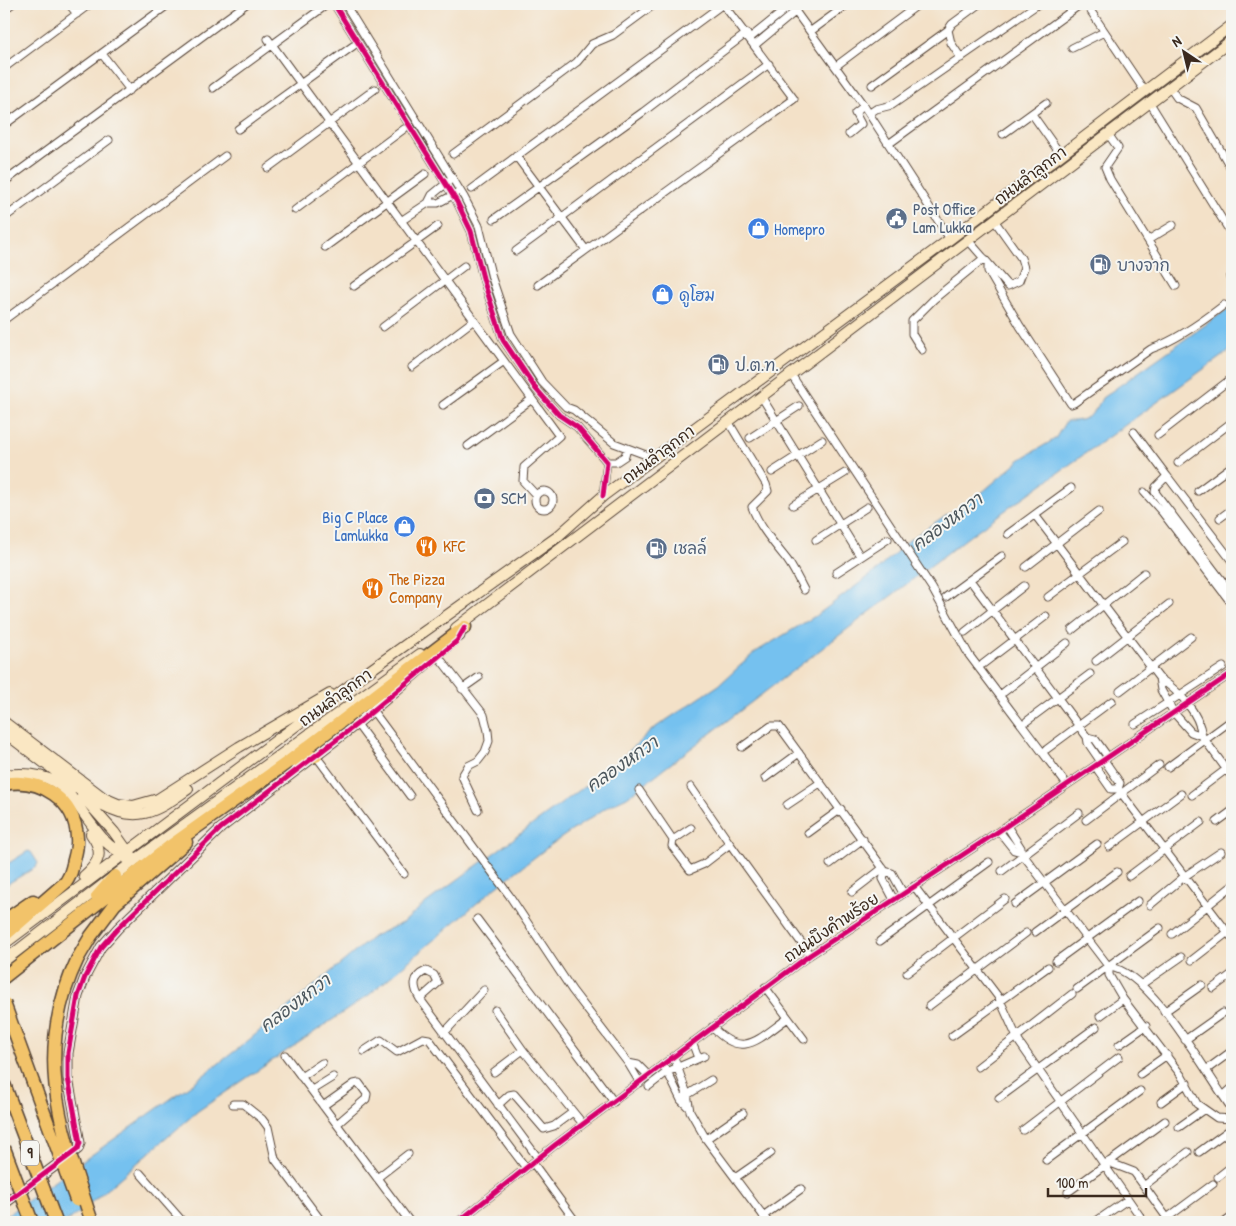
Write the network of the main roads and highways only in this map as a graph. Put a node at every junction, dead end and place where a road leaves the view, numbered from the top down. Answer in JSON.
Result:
{"nodes":[{"id":1,"x":1232,"y":25,"type":"edge"},
{"id":2,"x":1232,"y":31,"type":"edge"},
{"id":3,"x":1232,"y":40,"type":"edge"},
{"id":4,"x":1144,"y":90,"type":"junction"},
{"id":5,"x":476,"y":613,"type":"junction"},
{"id":6,"x":465,"y":627,"type":"joint"},
{"id":7,"x":350,"y":685,"type":"junction"},
{"id":8,"x":317,"y":700,"type":"junction"},
{"id":9,"x":4,"y":722,"type":"edge"},
{"id":10,"x":4,"y":732,"type":"edge"},
{"id":11,"x":316,"y":756,"type":"road end"},
{"id":12,"x":42,"y":761,"type":"junction"},
{"id":13,"x":288,"y":762,"type":"junction"},
{"id":14,"x":4,"y":775,"type":"edge"},
{"id":15,"x":4,"y":784,"type":"edge"},
{"id":16,"x":181,"y":810,"type":"junction"},
{"id":17,"x":83,"y":812,"type":"junction"},
{"id":18,"x":213,"y":816,"type":"junction"},
{"id":19,"x":189,"y":821,"type":"junction"},
{"id":20,"x":105,"y":822,"type":"junction"},
{"id":21,"x":96,"y":829,"type":"junction"},
{"id":22,"x":125,"y":852,"type":"junction"},
{"id":23,"x":133,"y":863,"type":"junction"},
{"id":24,"x":72,"y":865,"type":"junction"},
{"id":25,"x":115,"y":876,"type":"junction"},
{"id":26,"x":4,"y":921,"type":"edge"},
{"id":27,"x":21,"y":931,"type":"junction"},
{"id":28,"x":4,"y":936,"type":"edge"},
{"id":29,"x":4,"y":944,"type":"edge"},
{"id":30,"x":4,"y":961,"type":"edge"},
{"id":31,"x":4,"y":972,"type":"edge"},
{"id":32,"x":4,"y":977,"type":"edge"},
{"id":33,"x":4,"y":1003,"type":"edge"},
{"id":34,"x":4,"y":1084,"type":"edge"},
{"id":35,"x":4,"y":1148,"type":"edge"},
{"id":36,"x":32,"y":1222,"type":"edge"},
{"id":37,"x":56,"y":1222,"type":"edge"},
{"id":38,"x":84,"y":1222,"type":"edge"},
{"id":39,"x":92,"y":1222,"type":"edge"}],
"edges":[{"from":1,"to":4,"type":"main road","name":"ถนนลำลูกกา"},
{"from":2,"to":4,"type":"main road","name":"ถนนลำลูกกา"},
{"from":3,"to":5,"type":"main road","name":"ถนนลำลูกกา"},
{"from":4,"to":7,"type":"main road","name":"ถนนลำลูกกา"},
{"from":5,"to":6,"type":"main road"},
{"from":5,"to":19,"type":"main road","name":"ถนนลำลูกกา"},
{"from":6,"to":13,"type":"highway"},
{"from":7,"to":8,"type":"main road"},
{"from":7,"to":16,"type":"main road","name":"ถนนลำลูกกา"},
{"from":8,"to":9,"type":"main road"},
{"from":8,"to":12,"type":"main road"},
{"from":10,"to":12,"type":"main road"},
{"from":11,"to":13,"type":"highway"},
{"from":12,"to":20,"type":"main road"},
{"from":13,"to":18,"type":"highway"},
{"from":14,"to":17,"type":"main road"},
{"from":15,"to":24,"type":"highway"},
{"from":16,"to":19,"type":"main road"},
{"from":16,"to":22,"type":"main road","name":"ถนนลำลูกกา"},
{"from":17,"to":21,"type":"main road"},
{"from":17,"to":27,"type":"main road"},
{"from":18,"to":32,"type":"highway"},
{"from":18,"to":39,"type":"highway","bridge":true},
{"from":19,"to":23,"type":"main road","name":"ถนนลำลูกกา"},
{"from":20,"to":21,"type":"main road"},
{"from":20,"to":22,"type":"main road"},
{"from":21,"to":22,"type":"main road"},
{"from":22,"to":23,"type":"main road"},
{"from":22,"to":27,"type":"main road","name":"ถนนลำลูกกา"},
{"from":23,"to":25,"type":"main road","name":"ถนนลำลูกกา"},
{"from":24,"to":26,"type":"highway"},
{"from":24,"to":28,"type":"highway"},
{"from":25,"to":30,"type":"main road","name":"ถนนลำลูกกา"},
{"from":25,"to":31,"type":"highway"},
{"from":27,"to":29,"type":"main road","name":"ถนนลำลูกกา"},
{"from":33,"to":38,"type":"highway","bridge":true},
{"from":34,"to":37,"type":"highway","number":"9","bridge":true},
{"from":35,"to":36,"type":"highway","number":"9","bridge":true}]}
